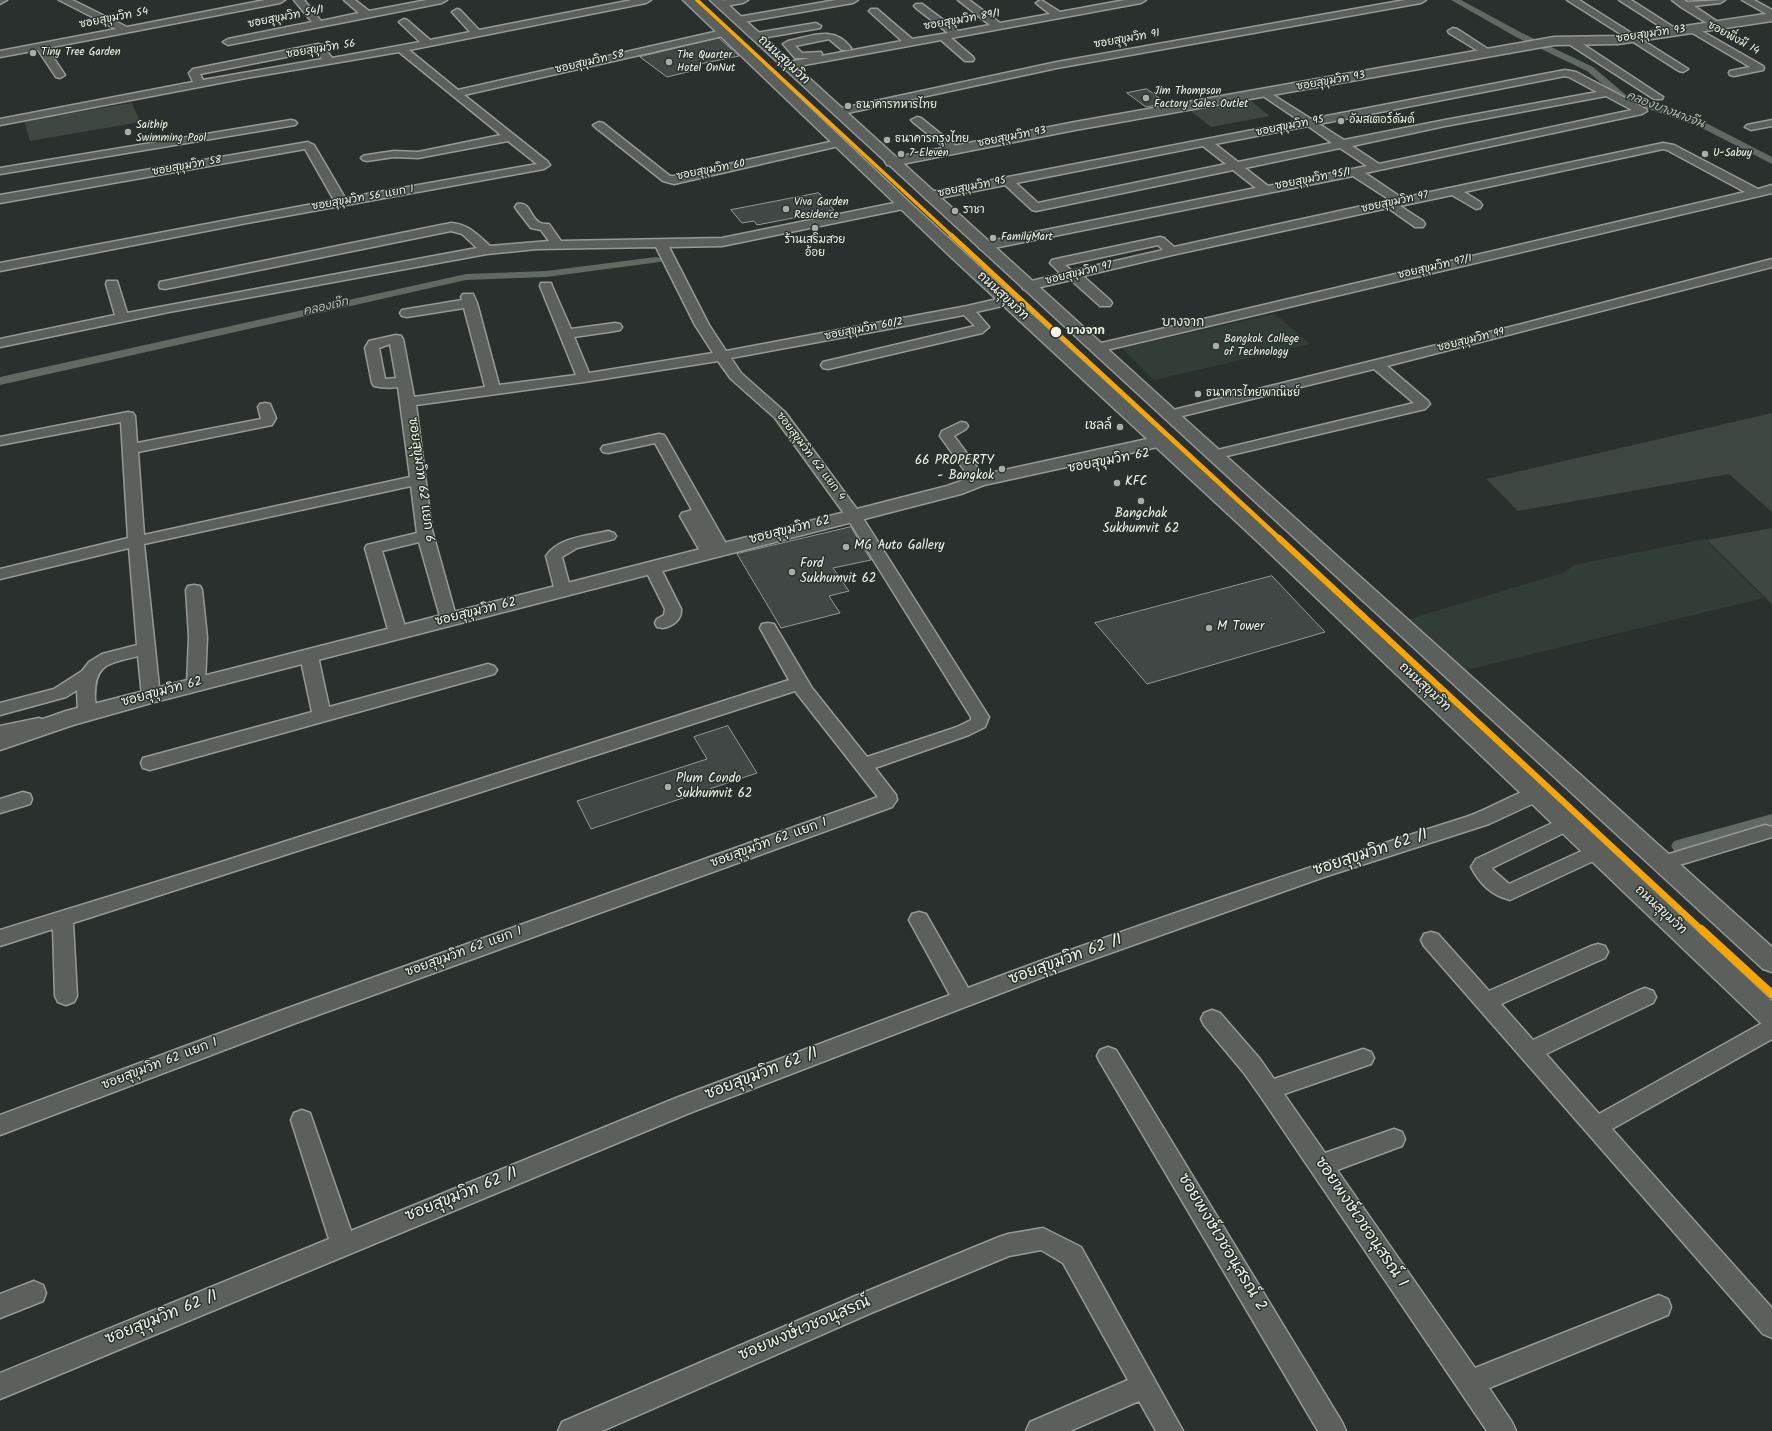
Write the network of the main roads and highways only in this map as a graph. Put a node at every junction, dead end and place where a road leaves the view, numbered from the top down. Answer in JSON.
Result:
{"nodes":[{"id":1,"x":689,"y":0,"type":"edge"},
{"id":2,"x":718,"y":2,"type":"edge"},
{"id":3,"x":1772,"y":17,"type":"edge"},
{"id":4,"x":758,"y":38,"type":"junction"},
{"id":5,"x":736,"y":45,"type":"junction"},
{"id":6,"x":892,"y":162,"type":"junction"},
{"id":7,"x":1202,"y":444,"type":"junction"},
{"id":8,"x":1165,"y":446,"type":"junction"},
{"id":9,"x":954,"y":490,"type":"junction"},
{"id":10,"x":0,"y":742,"type":"edge"},
{"id":11,"x":1772,"y":962,"type":"edge"},
{"id":12,"x":1772,"y":1017,"type":"edge"}],
"edges":[{"from":1,"to":5,"type":"main road","name":"ถนนสุขุมวิท"},
{"from":2,"to":4,"type":"main road","name":"ถนนสุขุมวิท"},
{"from":3,"to":6,"type":"main road","name":"ซอยสุขุมวิท 93"},
{"from":4,"to":5,"type":"main road"},
{"from":4,"to":6,"type":"main road","name":"ถนนสุขุมวิท"},
{"from":5,"to":8,"type":"main road","name":"ถนนสุขุมวิท"},
{"from":6,"to":7,"type":"main road","name":"ถนนสุขุมวิท"},
{"from":7,"to":8,"type":"main road"},
{"from":7,"to":11,"type":"main road","name":"ถนนสุขุมวิท"},
{"from":8,"to":9,"type":"main road","name":"ซอยสุขุมวิท 62"},
{"from":8,"to":9,"type":"main road","name":"ซอยสุขุมวิท 62"},
{"from":8,"to":12,"type":"main road","name":"ถนนสุขุมวิท"},
{"from":9,"to":10,"type":"main road","name":"ซอยสุขุมวิท 62"}]}
